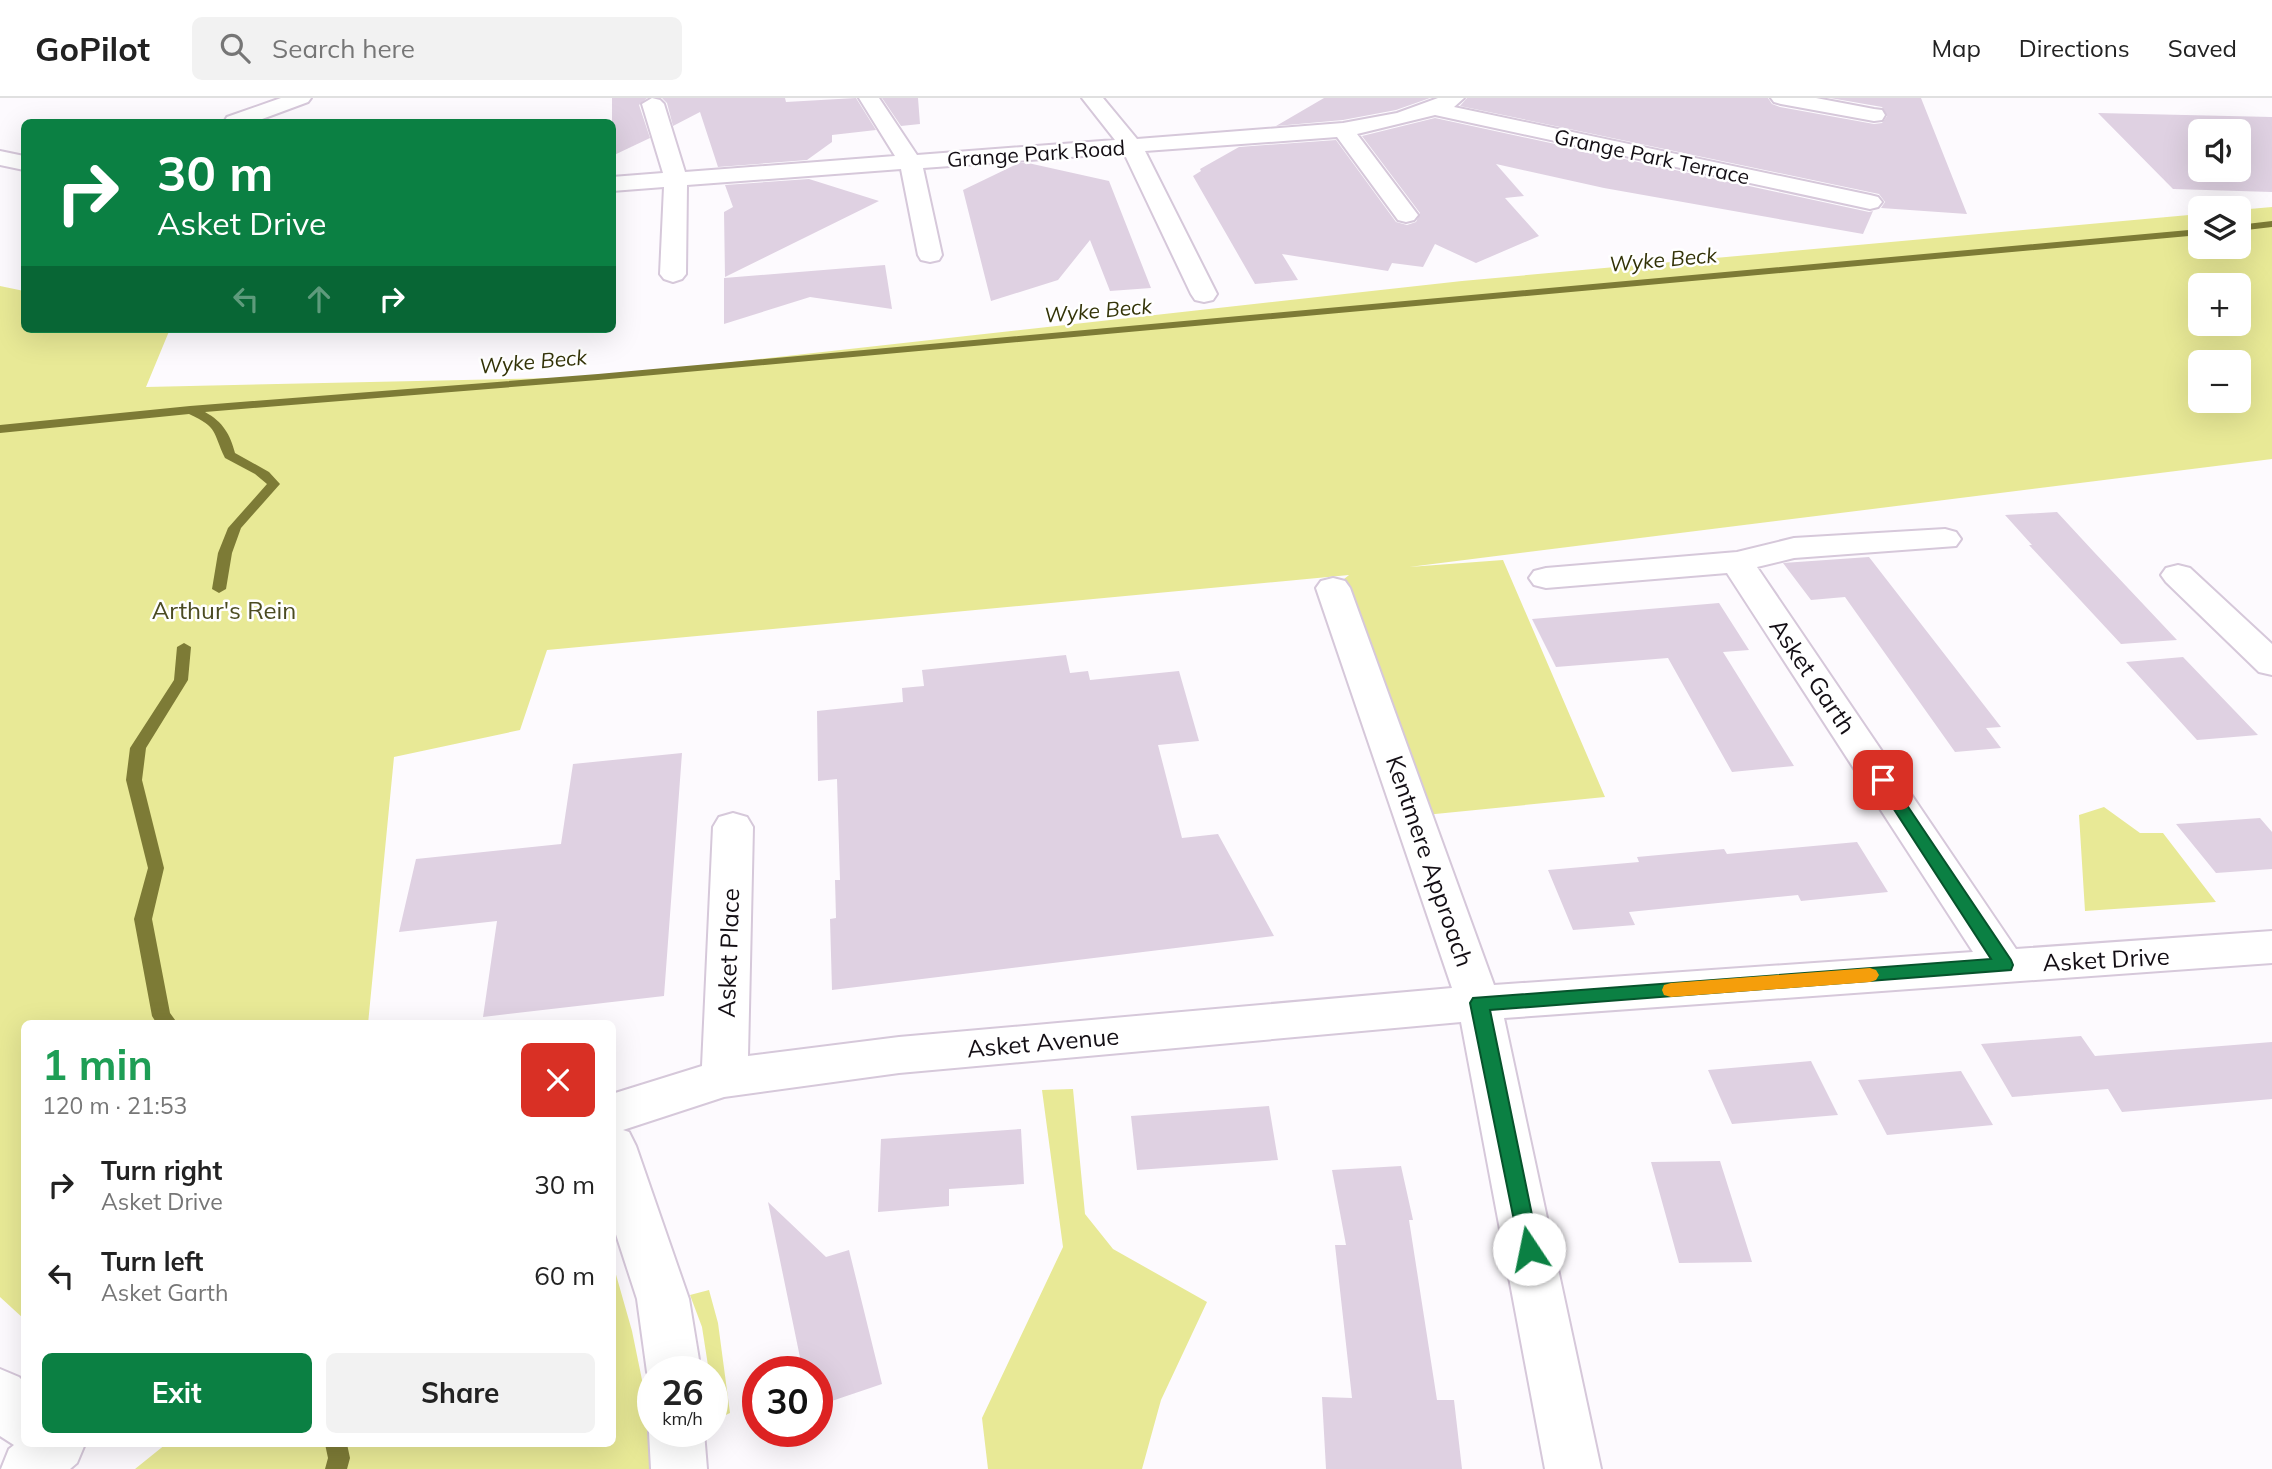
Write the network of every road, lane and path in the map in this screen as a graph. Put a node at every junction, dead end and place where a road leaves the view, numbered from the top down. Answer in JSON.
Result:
{"nodes":[{"id":1,"x":302,"y":98,"type":"edge"},
{"id":2,"x":869,"y":98,"type":"edge"},
{"id":3,"x":1092,"y":98,"type":"edge"},
{"id":4,"x":1781,"y":98,"type":"edge"},
{"id":5,"x":653,"y":104,"type":"dead end"},
{"id":6,"x":1445,"y":104,"type":"edge"},
{"id":7,"x":1874,"y":115,"type":"dead end"},
{"id":8,"x":243,"y":119,"type":"edge"},
{"id":9,"x":1343,"y":130,"type":"junction"},
{"id":10,"x":1132,"y":146,"type":"junction"},
{"id":11,"x":0,"y":158,"type":"edge"},
{"id":12,"x":21,"y":162,"type":"edge"},
{"id":13,"x":911,"y":163,"type":"junction"},
{"id":14,"x":676,"y":179,"type":"junction"},
{"id":15,"x":616,"y":184,"type":"edge"},
{"id":16,"x":1870,"y":202,"type":"dead end"},
{"id":17,"x":1406,"y":215,"type":"dead end"},
{"id":18,"x":930,"y":256,"type":"dead end"},
{"id":19,"x":673,"y":274,"type":"dead end"},
{"id":20,"x":1204,"y":294,"type":"dead end"},
{"id":21,"x":1945,"y":539,"type":"dead end"},
{"id":22,"x":1737,"y":562,"type":"junction"},
{"id":23,"x":2178,"y":575,"type":"dead end"},
{"id":24,"x":1546,"y":578,"type":"dead end"},
{"id":25,"x":1333,"y":589,"type":"dead end"},
{"id":26,"x":2272,"y":664,"type":"edge"},
{"id":27,"x":733,"y":827,"type":"dead end"},
{"id":28,"x":2272,"y":947,"type":"edge"},
{"id":29,"x":2004,"y":965,"type":"junction"},
{"id":30,"x":1479,"y":1003,"type":"junction"},
{"id":31,"x":724,"y":1078,"type":"junction"},
{"id":32,"x":616,"y":1113,"type":"edge"},
{"id":33,"x":616,"y":1158,"type":"edge"},
{"id":34,"x":672,"y":1356,"type":"edge"},
{"id":35,"x":0,"y":1395,"type":"edge"},
{"id":36,"x":21,"y":1421,"type":"edge"},
{"id":37,"x":678,"y":1447,"type":"edge"},
{"id":38,"x":679,"y":1469,"type":"edge"},
{"id":39,"x":1573,"y":1469,"type":"edge"}],
"edges":[{"from":1,"to":8,"type":"street"},
{"from":2,"to":13,"type":"street"},
{"from":3,"to":10,"type":"street"},
{"from":4,"to":7,"type":"street"},
{"from":5,"to":14,"type":"street"},
{"from":6,"to":9,"type":"street","name":"Grange Park Road"},
{"from":6,"to":16,"type":"street","name":"Grange Park Terrace"},
{"from":9,"to":10,"type":"street","name":"Grange Park Road"},
{"from":9,"to":17,"type":"street"},
{"from":10,"to":13,"type":"street","name":"Grange Park Road"},
{"from":10,"to":20,"type":"street"},
{"from":11,"to":12,"type":"street"},
{"from":13,"to":14,"type":"street","name":"Grange Park Road"},
{"from":13,"to":18,"type":"street"},
{"from":14,"to":15,"type":"street","name":"Grange Park Road"},
{"from":14,"to":19,"type":"street"},
{"from":21,"to":22,"type":"street"},
{"from":22,"to":24,"type":"street"},
{"from":22,"to":29,"type":"street","name":"Asket Garth"},
{"from":23,"to":26,"type":"street"},
{"from":25,"to":30,"type":"street","name":"Kentmere Approach"},
{"from":27,"to":31,"type":"street","name":"Asket Place"},
{"from":28,"to":29,"type":"street","name":"Asket Drive"},
{"from":29,"to":30,"type":"street","name":"Asket Drive"},
{"from":30,"to":31,"type":"street","name":"Asket Avenue"},
{"from":30,"to":39,"type":"street","name":"Kentmere Approach"},
{"from":31,"to":32,"type":"street","name":"Asket Avenue"},
{"from":33,"to":34,"type":"street"},
{"from":35,"to":36,"type":"street"},
{"from":37,"to":38,"type":"street"}]}
